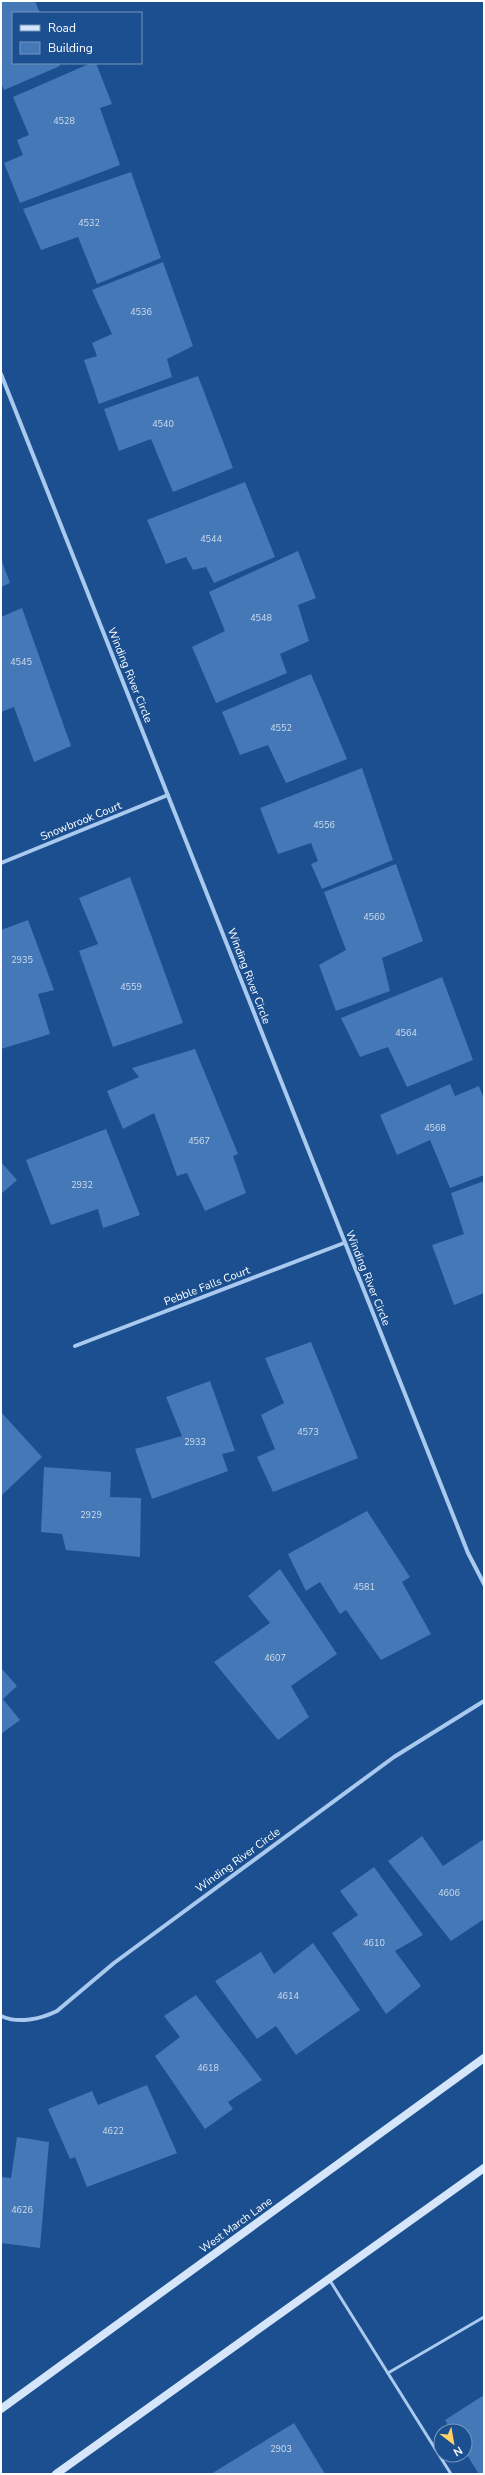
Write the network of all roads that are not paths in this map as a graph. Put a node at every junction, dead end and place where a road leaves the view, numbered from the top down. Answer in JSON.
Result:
{"nodes":[{"id":1,"x":1,"y":374,"type":"edge"},
{"id":2,"x":168,"y":795,"type":"junction"},
{"id":3,"x":1,"y":863,"type":"edge"},
{"id":4,"x":344,"y":1243,"type":"junction"},
{"id":5,"x":75,"y":1346,"type":"dead end"},
{"id":6,"x":484,"y":1584,"type":"edge"},
{"id":7,"x":484,"y":1701,"type":"edge"},
{"id":8,"x":1,"y":2016,"type":"edge"},
{"id":9,"x":484,"y":2058,"type":"edge"},
{"id":10,"x":484,"y":2168,"type":"edge"},
{"id":11,"x":329,"y":2279,"type":"junction"},
{"id":12,"x":484,"y":2318,"type":"edge"},
{"id":13,"x":388,"y":2373,"type":"junction"},
{"id":14,"x":1,"y":2409,"type":"edge"},
{"id":15,"x":56,"y":2474,"type":"edge"},
{"id":16,"x":451,"y":2474,"type":"edge"}],
"edges":[{"from":1,"to":2,"type":"street","name":"Winding River Circle"},
{"from":2,"to":3,"type":"street","name":"Snowbrook Court"},
{"from":2,"to":4,"type":"street","name":"Winding River Circle"},
{"from":4,"to":5,"type":"street","name":"Pebble Falls Court"},
{"from":4,"to":6,"type":"street","name":"Winding River Circle"},
{"from":7,"to":8,"type":"street","name":"Winding River Circle"},
{"from":9,"to":14,"type":"main road","name":"West March Lane"},
{"from":10,"to":11,"type":"main road"},
{"from":11,"to":13,"type":"lane"},
{"from":11,"to":15,"type":"main road"},
{"from":12,"to":13,"type":"lane"},
{"from":13,"to":16,"type":"lane"}]}
